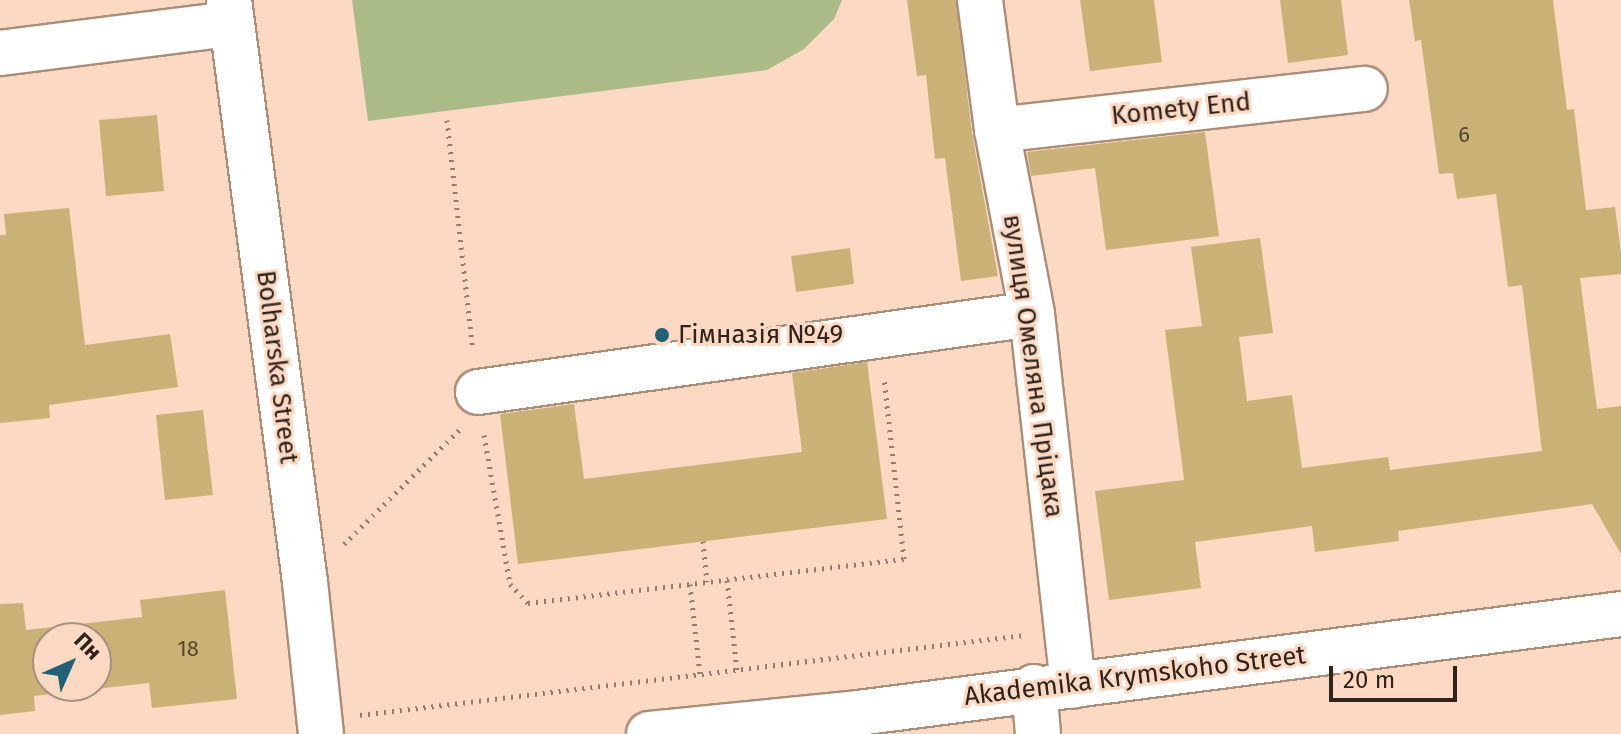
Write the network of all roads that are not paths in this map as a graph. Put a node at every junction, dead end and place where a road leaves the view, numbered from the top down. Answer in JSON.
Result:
{"nodes":[{"id":1,"x":980,"y":0,"type":"edge"},
{"id":2,"x":230,"y":12,"type":"edge"},
{"id":3,"x":0,"y":53,"type":"edge"},
{"id":4,"x":1365,"y":89,"type":"dead end"},
{"id":5,"x":997,"y":130,"type":"junction"},
{"id":6,"x":1032,"y":314,"type":"junction"},
{"id":7,"x":479,"y":401,"type":"road end"},
{"id":8,"x":1621,"y":614,"type":"edge"},
{"id":9,"x":1053,"y":687,"type":"junction"},
{"id":10,"x":320,"y":727,"type":"edge"},
{"id":11,"x":703,"y":731,"type":"edge"},
{"id":12,"x":649,"y":734,"type":"edge"},
{"id":13,"x":1038,"y":734,"type":"edge"}],
"edges":[{"from":1,"to":5,"type":"street","name":"вулиця Омеляна Пріцака"},
{"from":2,"to":3,"type":"street"},
{"from":2,"to":10,"type":"street","name":"Bolharska Street"},
{"from":4,"to":5,"type":"street","name":"Komety End"},
{"from":5,"to":6,"type":"street","name":"вулиця Омеляна Пріцака"},
{"from":6,"to":7,"type":"street"},
{"from":6,"to":9,"type":"street","name":"вулиця Омеляна Пріцака"},
{"from":8,"to":9,"type":"street","name":"Akademika Krymskoho Street"},
{"from":9,"to":11,"type":"street","name":"Akademika Krymskoho Street"},
{"from":9,"to":13,"type":"street","name":"вулиця Омеляна Пріцака"},
{"from":11,"to":12,"type":"street","name":"Akademika Krymskoho Street"}]}
